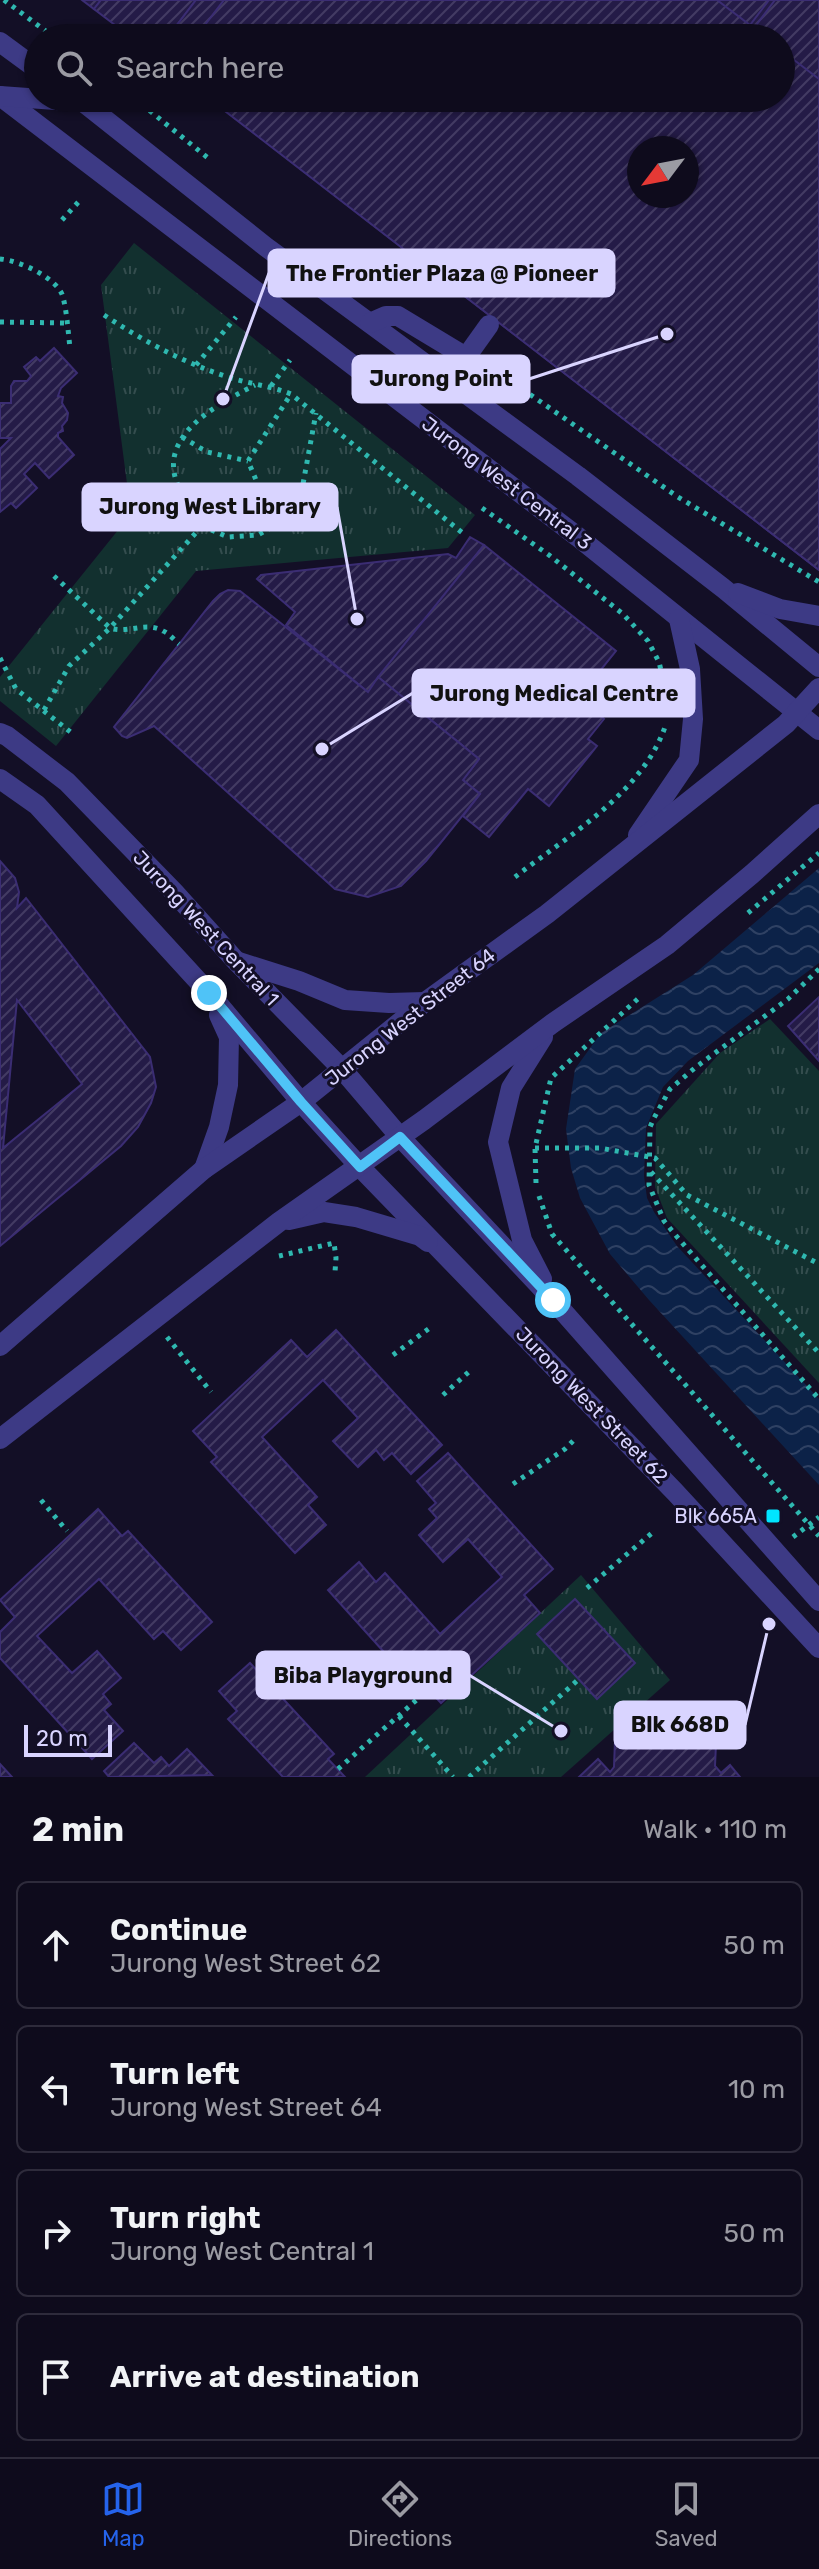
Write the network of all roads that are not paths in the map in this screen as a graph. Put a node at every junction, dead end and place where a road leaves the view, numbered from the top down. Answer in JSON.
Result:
{"nodes":[{"id":1,"x":0,"y":42,"type":"edge"},
{"id":2,"x":24,"y":60,"type":"edge"},
{"id":3,"x":0,"y":96,"type":"edge"},
{"id":4,"x":24,"y":97,"type":"edge"},
{"id":5,"x":95,"y":112,"type":"edge"},
{"id":6,"x":370,"y":323,"type":"junction"},
{"id":7,"x":489,"y":325,"type":"dead end"},
{"id":8,"x":467,"y":355,"type":"junction"},
{"id":9,"x":448,"y":381,"type":"junction"},
{"id":10,"x":723,"y":588,"type":"junction"},
{"id":11,"x":819,"y":616,"type":"edge"},
{"id":12,"x":679,"y":619,"type":"junction"},
{"id":13,"x":819,"y":667,"type":"edge"},
{"id":14,"x":819,"y":688,"type":"edge"},
{"id":15,"x":796,"y":713,"type":"junction"},
{"id":16,"x":819,"y":730,"type":"edge"},
{"id":17,"x":0,"y":733,"type":"edge"},
{"id":18,"x":0,"y":779,"type":"edge"},
{"id":19,"x":819,"y":814,"type":"edge"},
{"id":20,"x":629,"y":849,"type":"junction"},
{"id":21,"x":236,"y":961,"type":"junction"},
{"id":22,"x":209,"y":993,"type":"junction"},
{"id":23,"x":425,"y":1002,"type":"junction"},
{"id":24,"x":553,"y":1023,"type":"junction"},
{"id":25,"x":342,"y":1069,"type":"junction"},
{"id":26,"x":301,"y":1102,"type":"junction"},
{"id":27,"x":400,"y":1137,"type":"junction"},
{"id":28,"x":360,"y":1167,"type":"junction"},
{"id":29,"x":204,"y":1169,"type":"junction"},
{"id":30,"x":279,"y":1222,"type":"junction"},
{"id":31,"x":447,"y":1255,"type":"junction"},
{"id":32,"x":553,"y":1300,"type":"junction"},
{"id":33,"x":0,"y":1346,"type":"edge"},
{"id":34,"x":0,"y":1439,"type":"edge"},
{"id":35,"x":819,"y":1601,"type":"edge"},
{"id":36,"x":819,"y":1648,"type":"edge"}],
"edges":[{"from":1,"to":2,"type":"street"},
{"from":3,"to":4,"type":"street"},
{"from":3,"to":12,"type":"street","name":"Jurong West Central 3"},
{"from":5,"to":6,"type":"street"},
{"from":6,"to":8,"type":"street"},
{"from":6,"to":9,"type":"street"},
{"from":7,"to":8,"type":"street"},
{"from":8,"to":9,"type":"street"},
{"from":9,"to":10,"type":"street"},
{"from":10,"to":11,"type":"street"},
{"from":10,"to":13,"type":"street"},
{"from":12,"to":15,"type":"street","name":"Jurong West Central 3"},
{"from":12,"to":20,"type":"street"},
{"from":14,"to":15,"type":"street","name":"Jurong West Street 64"},
{"from":15,"to":16,"type":"street","name":"Jurong West Central 3"},
{"from":15,"to":20,"type":"street","name":"Jurong West Street 64"},
{"from":17,"to":21,"type":"street","name":"Jurong West Central 1"},
{"from":18,"to":22,"type":"street","name":"Jurong West Central 1"},
{"from":19,"to":24,"type":"street"},
{"from":20,"to":23,"type":"street","name":"Jurong West Street 64"},
{"from":21,"to":23,"type":"street"},
{"from":21,"to":25,"type":"street","name":"Jurong West Central 1"},
{"from":22,"to":26,"type":"street","name":"Jurong West Central 1"},
{"from":22,"to":29,"type":"street"},
{"from":23,"to":25,"type":"street","name":"Jurong West Street 64"},
{"from":24,"to":27,"type":"street"},
{"from":24,"to":32,"type":"street"},
{"from":25,"to":26,"type":"street","name":"Jurong West Street 64"},
{"from":25,"to":27,"type":"street","name":"Jurong West Central 1"},
{"from":26,"to":28,"type":"street","name":"Jurong West Central 1"},
{"from":26,"to":29,"type":"street","name":"Jurong West Street 64"},
{"from":27,"to":28,"type":"street"},
{"from":27,"to":32,"type":"street","name":"Jurong West Street 62"},
{"from":28,"to":30,"type":"street"},
{"from":28,"to":31,"type":"street","name":"Jurong West Street 62"},
{"from":29,"to":33,"type":"street","name":"Jurong West Street 64"},
{"from":30,"to":31,"type":"street"},
{"from":30,"to":34,"type":"street"},
{"from":31,"to":36,"type":"street","name":"Jurong West Street 62"},
{"from":32,"to":35,"type":"street","name":"Jurong West Street 62"}]}
